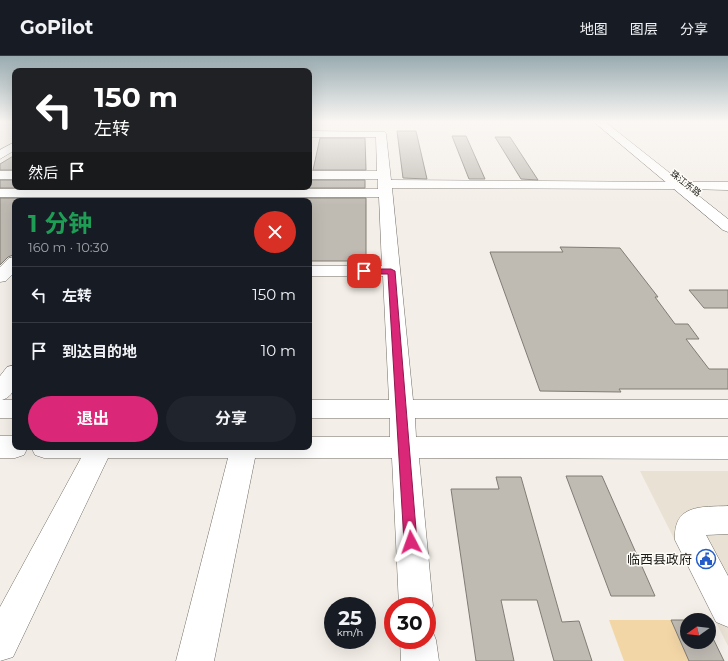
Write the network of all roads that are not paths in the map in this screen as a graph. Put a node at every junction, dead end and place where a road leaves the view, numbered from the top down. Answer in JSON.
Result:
{"nodes":[{"id":1,"x":382,"y":149,"type":"edge"},
{"id":2,"x":632,"y":149,"type":"edge"},
{"id":3,"x":643,"y":149,"type":"edge"},
{"id":4,"x":0,"y":175,"type":"edge"},
{"id":5,"x":12,"y":175,"type":"edge"},
{"id":6,"x":312,"y":175,"type":"edge"},
{"id":7,"x":385,"y":184,"type":"junction"},
{"id":8,"x":676,"y":185,"type":"junction"},
{"id":9,"x":690,"y":186,"type":"junction"},
{"id":10,"x":728,"y":186,"type":"edge"},
{"id":11,"x":19,"y":190,"type":"edge"},
{"id":12,"x":0,"y":193,"type":"edge"},
{"id":13,"x":85,"y":194,"type":"edge"},
{"id":14,"x":154,"y":194,"type":"edge"},
{"id":15,"x":228,"y":194,"type":"edge"},
{"id":16,"x":301,"y":197,"type":"edge"},
{"id":17,"x":0,"y":205,"type":"edge"},
{"id":18,"x":728,"y":216,"type":"edge"},
{"id":19,"x":728,"y":227,"type":"edge"},
{"id":20,"x":312,"y":271,"type":"edge"},
{"id":21,"x":391,"y":271,"type":"junction"},
{"id":22,"x":12,"y":377,"type":"edge"},
{"id":23,"x":0,"y":392,"type":"edge"},
{"id":24,"x":0,"y":409,"type":"edge"},
{"id":25,"x":12,"y":409,"type":"edge"},
{"id":26,"x":312,"y":409,"type":"edge"},
{"id":27,"x":401,"y":409,"type":"junction"},
{"id":28,"x":728,"y":409,"type":"edge"},
{"id":29,"x":0,"y":447,"type":"edge"},
{"id":30,"x":12,"y":447,"type":"edge"},
{"id":31,"x":312,"y":447,"type":"edge"},
{"id":32,"x":404,"y":447,"type":"junction"},
{"id":33,"x":728,"y":448,"type":"edge"},
{"id":34,"x":98,"y":450,"type":"edge"},
{"id":35,"x":243,"y":450,"type":"edge"},
{"id":36,"x":728,"y":520,"type":"edge"},
{"id":37,"x":415,"y":597,"type":"edge"},
{"id":38,"x":728,"y":610,"type":"edge"},
{"id":39,"x":0,"y":644,"type":"edge"},
{"id":40,"x":419,"y":649,"type":"edge"},
{"id":41,"x":195,"y":661,"type":"edge"},
{"id":42,"x":420,"y":661,"type":"edge"}],
"edges":[{"from":1,"to":7,"type":"street"},
{"from":2,"to":8,"type":"street"},
{"from":3,"to":9,"type":"street","name":"珠江东路"},
{"from":4,"to":5,"type":"street"},
{"from":6,"to":7,"type":"street"},
{"from":7,"to":8,"type":"street"},
{"from":7,"to":16,"type":"street"},
{"from":7,"to":21,"type":"street"},
{"from":8,"to":19,"type":"street"},
{"from":9,"to":10,"type":"street"},
{"from":9,"to":18,"type":"street","name":"珠江东路"},
{"from":11,"to":12,"type":"street"},
{"from":11,"to":13,"type":"street"},
{"from":11,"to":17,"type":"street"},
{"from":13,"to":14,"type":"street"},
{"from":14,"to":15,"type":"street"},
{"from":15,"to":16,"type":"street"},
{"from":20,"to":21,"type":"street"},
{"from":21,"to":27,"type":"street"},
{"from":22,"to":23,"type":"street"},
{"from":24,"to":25,"type":"street"},
{"from":26,"to":27,"type":"street"},
{"from":27,"to":28,"type":"street"},
{"from":27,"to":32,"type":"street"},
{"from":29,"to":30,"type":"street"},
{"from":31,"to":32,"type":"street"},
{"from":32,"to":33,"type":"street"},
{"from":32,"to":37,"type":"street"},
{"from":34,"to":39,"type":"street"},
{"from":35,"to":41,"type":"street"},
{"from":36,"to":38,"type":"street"},
{"from":40,"to":42,"type":"street"}]}
